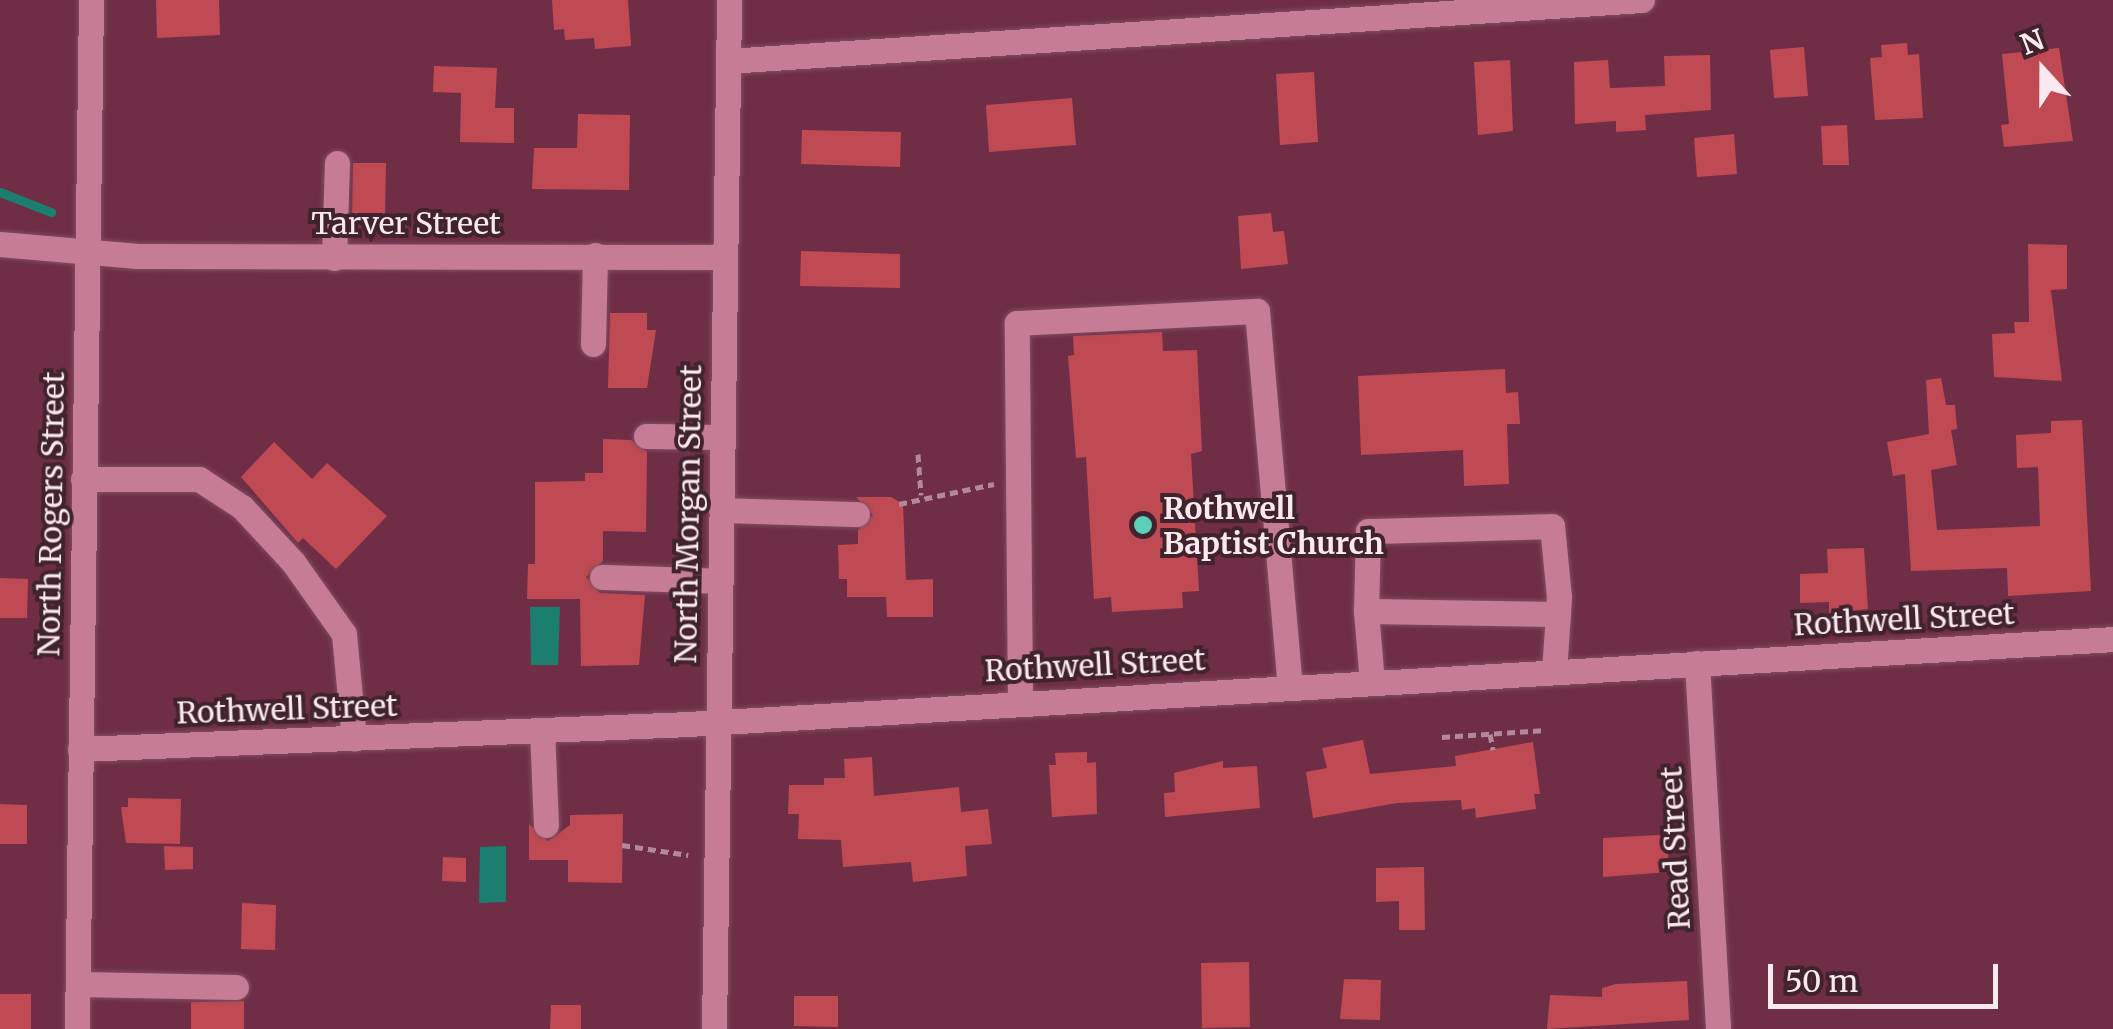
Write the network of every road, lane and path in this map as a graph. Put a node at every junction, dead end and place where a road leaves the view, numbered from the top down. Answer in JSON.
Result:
{"nodes":[{"id":1,"x":91,"y":0,"type":"edge"},
{"id":2,"x":729,"y":0,"type":"edge"},
{"id":3,"x":1642,"y":0,"type":"edge"},
{"id":4,"x":1549,"y":2,"type":"edge"},
{"id":5,"x":728,"y":61,"type":"junction"},
{"id":6,"x":336,"y":163,"type":"dead end"},
{"id":7,"x":0,"y":244,"type":"edge"},
{"id":8,"x":87,"y":252,"type":"junction"},
{"id":9,"x":595,"y":255,"type":"junction"},
{"id":10,"x":725,"y":257,"type":"junction"},
{"id":11,"x":334,"y":258,"type":"junction"},
{"id":12,"x":593,"y":344,"type":"dead end"},
{"id":13,"x":646,"y":436,"type":"dead end"},
{"id":14,"x":722,"y":438,"type":"junction"},
{"id":15,"x":918,"y":454,"type":"dead end"},
{"id":16,"x":83,"y":479,"type":"junction"},
{"id":17,"x":974,"y":485,"type":"dead end"},
{"id":18,"x":920,"y":495,"type":"junction"},
{"id":19,"x":900,"y":504,"type":"dead end"},
{"id":20,"x":721,"y":510,"type":"junction"},
{"id":21,"x":857,"y":514,"type":"dead end"},
{"id":22,"x":602,"y":577,"type":"dead end"},
{"id":23,"x":720,"y":581,"type":"junction"},
{"id":24,"x":1366,"y":611,"type":"junction"},
{"id":25,"x":1558,"y":614,"type":"junction"},
{"id":26,"x":2113,"y":639,"type":"edge"},
{"id":27,"x":1697,"y":663,"type":"junction"},
{"id":28,"x":1554,"y":672,"type":"junction"},
{"id":29,"x":1372,"y":682,"type":"junction"},
{"id":30,"x":1290,"y":686,"type":"junction"},
{"id":31,"x":1020,"y":702,"type":"junction"},
{"id":32,"x":718,"y":721,"type":"junction"},
{"id":33,"x":542,"y":730,"type":"junction"},
{"id":34,"x":1546,"y":730,"type":"dead end"},
{"id":35,"x":1490,"y":734,"type":"junction"},
{"id":36,"x":1442,"y":737,"type":"dead end"},
{"id":37,"x":354,"y":739,"type":"junction"},
{"id":38,"x":80,"y":749,"type":"junction"},
{"id":39,"x":1493,"y":750,"type":"dead end"},
{"id":40,"x":546,"y":825,"type":"dead end"},
{"id":41,"x":622,"y":845,"type":"dead end"},
{"id":42,"x":717,"y":855,"type":"junction"},
{"id":43,"x":78,"y":984,"type":"junction"},
{"id":44,"x":236,"y":987,"type":"dead end"},
{"id":45,"x":76,"y":1029,"type":"edge"},
{"id":46,"x":714,"y":1029,"type":"edge"},
{"id":47,"x":1718,"y":1029,"type":"edge"}],
"edges":[{"from":1,"to":8,"type":"street","name":"North Rogers Street"},
{"from":2,"to":5,"type":"street","name":"North Morgan Street"},
{"from":3,"to":4,"type":"street"},
{"from":4,"to":5,"type":"street"},
{"from":5,"to":10,"type":"street","name":"North Morgan Street"},
{"from":6,"to":11,"type":"street"},
{"from":7,"to":8,"type":"street","name":"Tarver Street"},
{"from":8,"to":11,"type":"street","name":"Tarver Street"},
{"from":8,"to":16,"type":"street","name":"North Rogers Street"},
{"from":9,"to":10,"type":"street","name":"Tarver Street"},
{"from":9,"to":11,"type":"street","name":"Tarver Street"},
{"from":9,"to":12,"type":"street"},
{"from":10,"to":14,"type":"street","name":"North Morgan Street"},
{"from":13,"to":14,"type":"street"},
{"from":14,"to":20,"type":"street","name":"North Morgan Street"},
{"from":15,"to":18,"type":"path"},
{"from":16,"to":37,"type":"street"},
{"from":16,"to":38,"type":"street","name":"North Rogers Street"},
{"from":17,"to":18,"type":"path"},
{"from":18,"to":19,"type":"path"},
{"from":20,"to":21,"type":"street"},
{"from":20,"to":23,"type":"street","name":"North Morgan Street"},
{"from":22,"to":23,"type":"street"},
{"from":23,"to":32,"type":"street","name":"North Morgan Street"},
{"from":24,"to":25,"type":"street"},
{"from":24,"to":25,"type":"street"},
{"from":24,"to":29,"type":"street"},
{"from":25,"to":28,"type":"street"},
{"from":26,"to":27,"type":"street","name":"Rothwell Street"},
{"from":27,"to":28,"type":"street","name":"Rothwell Street"},
{"from":27,"to":47,"type":"street","name":"Read Street"},
{"from":28,"to":29,"type":"street","name":"Rothwell Street"},
{"from":29,"to":30,"type":"street","name":"Rothwell Street"},
{"from":30,"to":31,"type":"street","name":"Rothwell Street"},
{"from":30,"to":31,"type":"street"},
{"from":31,"to":32,"type":"street","name":"Rothwell Street"},
{"from":32,"to":33,"type":"street","name":"Rothwell Street"},
{"from":32,"to":42,"type":"street","name":"North Morgan Street"},
{"from":33,"to":37,"type":"street","name":"Rothwell Street"},
{"from":33,"to":40,"type":"street"},
{"from":34,"to":35,"type":"path"},
{"from":35,"to":36,"type":"path"},
{"from":35,"to":39,"type":"path"},
{"from":37,"to":38,"type":"street","name":"Rothwell Street"},
{"from":38,"to":43,"type":"street","name":"North Rogers Street"},
{"from":41,"to":42,"type":"path"},
{"from":42,"to":46,"type":"street","name":"North Morgan Street"},
{"from":43,"to":44,"type":"street"},
{"from":43,"to":45,"type":"street","name":"North Rogers Street"}]}
